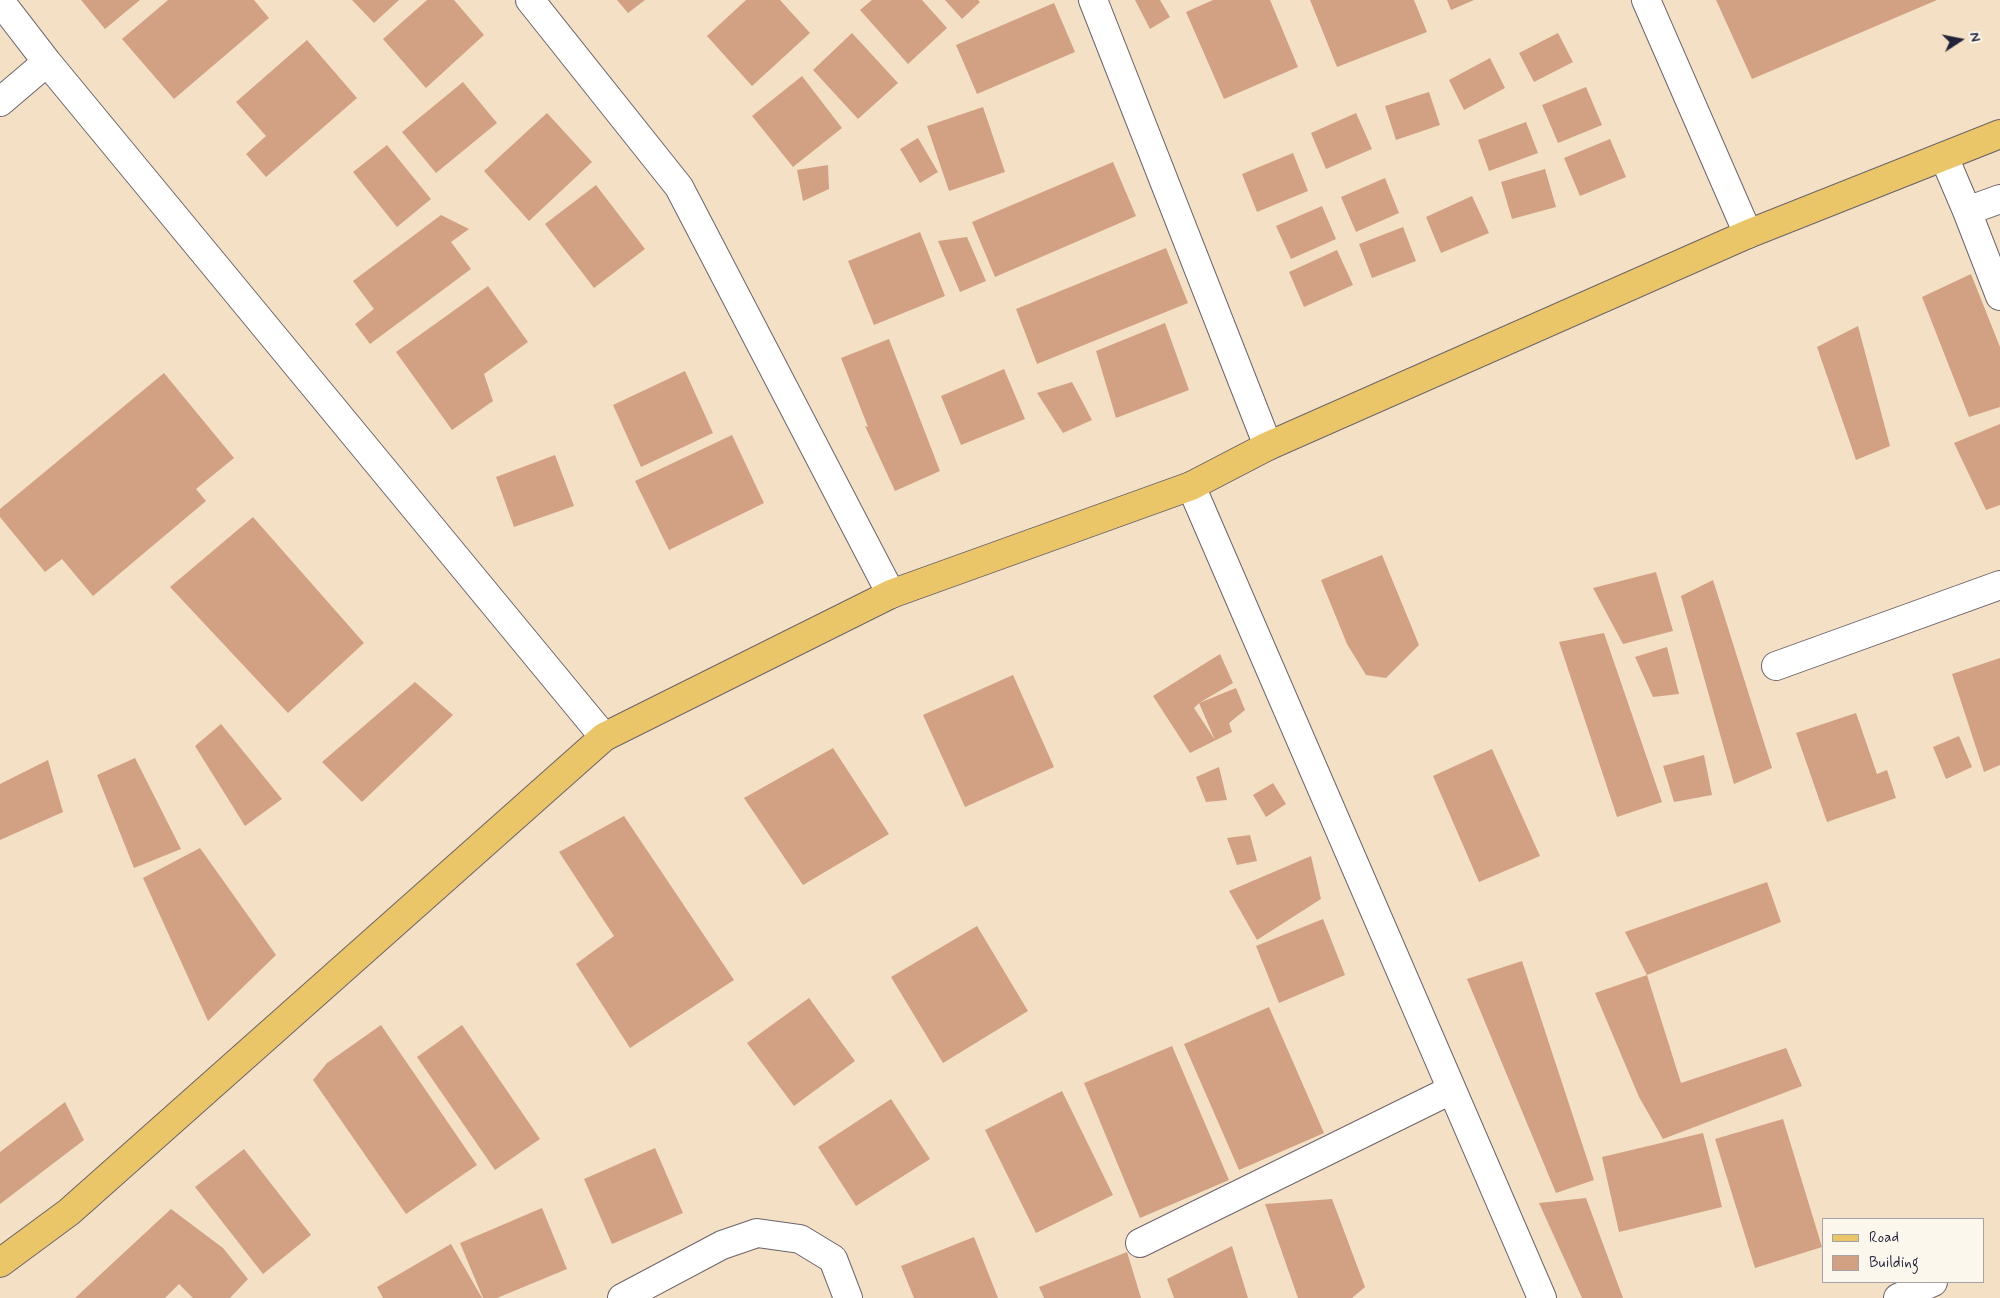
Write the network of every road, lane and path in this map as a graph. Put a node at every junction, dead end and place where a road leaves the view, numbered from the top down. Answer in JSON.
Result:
{"nodes":[{"id":1,"x":530,"y":0,"type":"edge"},
{"id":2,"x":1094,"y":0,"type":"edge"},
{"id":3,"x":1646,"y":0,"type":"edge"},
{"id":4,"x":0,"y":1,"type":"edge"},
{"id":5,"x":47,"y":62,"type":"junction"},
{"id":6,"x":0,"y":102,"type":"edge"},
{"id":7,"x":2000,"y":134,"type":"edge"},
{"id":8,"x":1944,"y":157,"type":"junction"},
{"id":9,"x":2000,"y":199,"type":"edge"},
{"id":10,"x":1967,"y":211,"type":"junction"},
{"id":11,"x":1748,"y":234,"type":"junction"},
{"id":12,"x":2000,"y":296,"type":"edge"},
{"id":13,"x":1268,"y":446,"type":"junction"},
{"id":14,"x":1191,"y":486,"type":"junction"},
{"id":15,"x":2000,"y":585,"type":"edge"},
{"id":16,"x":891,"y":594,"type":"junction"},
{"id":17,"x":1776,"y":666,"type":"dead end"},
{"id":18,"x":604,"y":736,"type":"junction"},
{"id":19,"x":1452,"y":1090,"type":"junction"},
{"id":20,"x":1140,"y":1243,"type":"dead end"},
{"id":21,"x":0,"y":1263,"type":"edge"},
{"id":22,"x":1931,"y":1283,"type":"edge"},
{"id":23,"x":622,"y":1298,"type":"edge"},
{"id":24,"x":848,"y":1298,"type":"edge"},
{"id":25,"x":1542,"y":1298,"type":"edge"},
{"id":26,"x":1898,"y":1298,"type":"edge"}],
"edges":[{"from":1,"to":16,"type":"street"},
{"from":2,"to":13,"type":"street"},
{"from":3,"to":11,"type":"street"},
{"from":4,"to":5,"type":"street"},
{"from":5,"to":6,"type":"street"},
{"from":5,"to":18,"type":"street"},
{"from":7,"to":8,"type":"main road"},
{"from":8,"to":10,"type":"street"},
{"from":8,"to":11,"type":"main road"},
{"from":9,"to":10,"type":"street"},
{"from":10,"to":12,"type":"street"},
{"from":11,"to":13,"type":"main road"},
{"from":13,"to":14,"type":"main road"},
{"from":14,"to":16,"type":"main road"},
{"from":14,"to":19,"type":"street"},
{"from":15,"to":17,"type":"street"},
{"from":16,"to":18,"type":"main road"},
{"from":18,"to":21,"type":"main road"},
{"from":19,"to":20,"type":"street"},
{"from":19,"to":25,"type":"street"},
{"from":22,"to":26,"type":"street"},
{"from":23,"to":24,"type":"street"}]}
